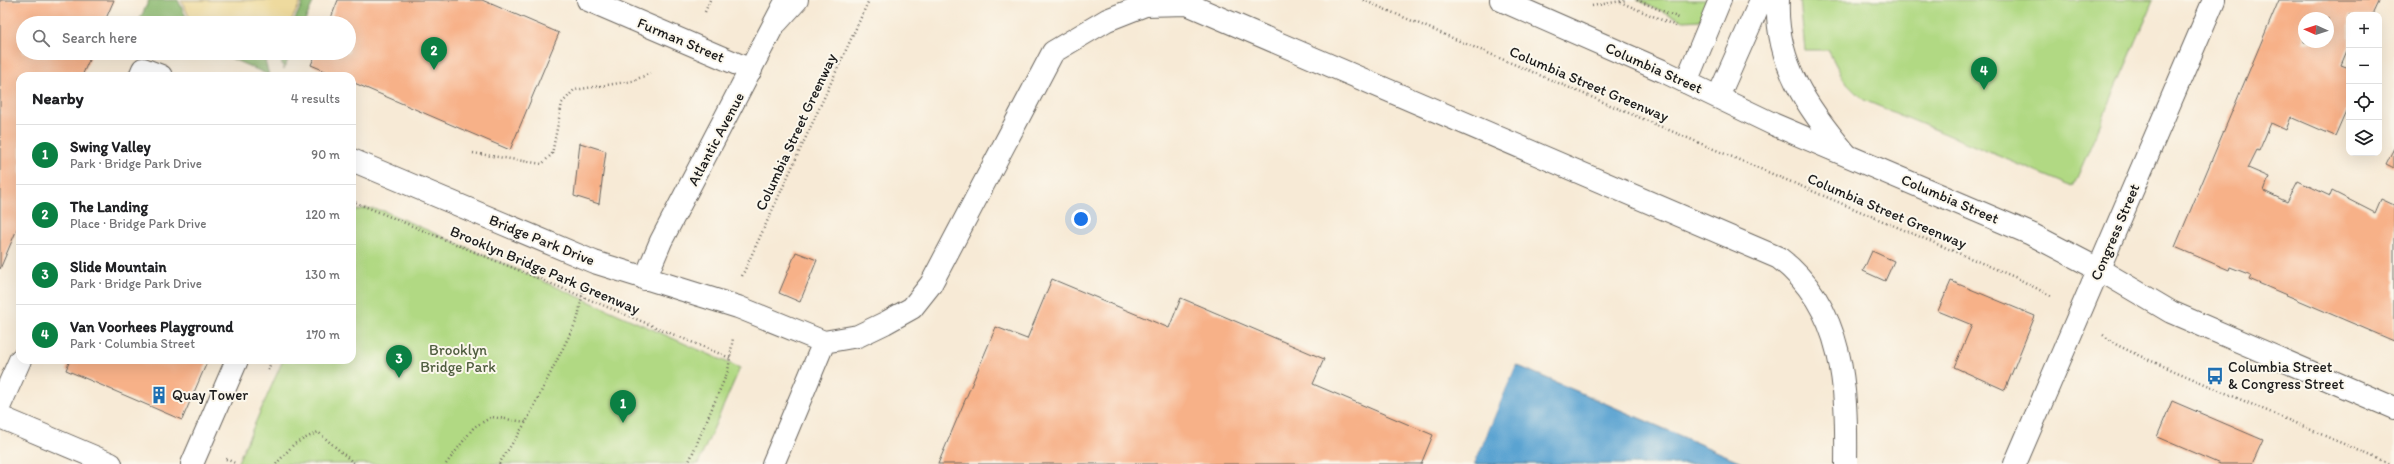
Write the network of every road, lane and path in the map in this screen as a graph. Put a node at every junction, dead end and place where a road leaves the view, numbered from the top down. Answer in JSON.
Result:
{"nodes":[{"id":1,"x":588,"y":0,"type":"edge"},
{"id":2,"x":710,"y":0,"type":"edge"},
{"id":3,"x":787,"y":0,"type":"edge"},
{"id":4,"x":797,"y":0,"type":"edge"},
{"id":5,"x":869,"y":0,"type":"edge"},
{"id":6,"x":1363,"y":0,"type":"edge"},
{"id":7,"x":1501,"y":0,"type":"edge"},
{"id":8,"x":1627,"y":0,"type":"edge"},
{"id":9,"x":1637,"y":0,"type":"edge"},
{"id":10,"x":1720,"y":0,"type":"edge"},
{"id":11,"x":1760,"y":0,"type":"edge"},
{"id":12,"x":1778,"y":0,"type":"edge"},
{"id":13,"x":2214,"y":0,"type":"edge"},
{"id":14,"x":1620,"y":1,"type":"junction"},
{"id":15,"x":705,"y":12,"type":"dead end"},
{"id":16,"x":1599,"y":12,"type":"dead end"},
{"id":17,"x":1684,"y":21,"type":"dead end"},
{"id":18,"x":777,"y":22,"type":"junction"},
{"id":19,"x":1681,"y":28,"type":"dead end"},
{"id":20,"x":752,"y":70,"type":"junction"},
{"id":21,"x":142,"y":72,"type":"edge"},
{"id":22,"x":151,"y":72,"type":"edge"},
{"id":23,"x":650,"y":73,"type":"dead end"},
{"id":24,"x":1686,"y":82,"type":"junction"},
{"id":25,"x":1718,"y":98,"type":"junction"},
{"id":26,"x":473,"y":153,"type":"dead end"},
{"id":27,"x":1846,"y":154,"type":"junction"},
{"id":28,"x":356,"y":162,"type":"edge"},
{"id":29,"x":356,"y":203,"type":"edge"},
{"id":30,"x":2100,"y":270,"type":"junction"},
{"id":31,"x":743,"y":274,"type":"dead end"},
{"id":32,"x":645,"y":278,"type":"junction"},
{"id":33,"x":582,"y":298,"type":"junction"},
{"id":34,"x":2079,"y":316,"type":"junction"},
{"id":35,"x":824,"y":342,"type":"junction"},
{"id":36,"x":18,"y":364,"type":"edge"},
{"id":37,"x":235,"y":364,"type":"edge"},
{"id":38,"x":0,"y":405,"type":"edge"},
{"id":39,"x":2394,"y":408,"type":"edge"},
{"id":40,"x":0,"y":417,"type":"edge"},
{"id":41,"x":526,"y":422,"type":"junction"},
{"id":42,"x":229,"y":460,"type":"dead end"},
{"id":43,"x":111,"y":464,"type":"edge"},
{"id":44,"x":192,"y":464,"type":"edge"},
{"id":45,"x":237,"y":464,"type":"edge"},
{"id":46,"x":276,"y":464,"type":"edge"},
{"id":47,"x":355,"y":464,"type":"edge"},
{"id":48,"x":446,"y":464,"type":"edge"},
{"id":49,"x":499,"y":464,"type":"edge"},
{"id":50,"x":688,"y":464,"type":"edge"},
{"id":51,"x":773,"y":464,"type":"edge"},
{"id":52,"x":1846,"y":464,"type":"edge"},
{"id":53,"x":2015,"y":464,"type":"edge"},
{"id":54,"x":2390,"y":464,"type":"edge"}],
"edges":[{"from":1,"to":20,"type":"main road","name":"Furman Street"},
{"from":2,"to":15,"type":"path"},
{"from":3,"to":18,"type":"main road","name":"Atlantic Avenue"},
{"from":4,"to":18,"type":"main road"},
{"from":5,"to":31,"type":"path","name":"Columbia Street Greenway"},
{"from":6,"to":34,"type":"path","name":"Columbia Street Greenway"},
{"from":7,"to":24,"type":"main road","name":"Columbia Street"},
{"from":8,"to":14,"type":"path"},
{"from":9,"to":17,"type":"path"},
{"from":10,"to":24,"type":"main road"},
{"from":11,"to":25,"type":"main road"},
{"from":12,"to":27,"type":"main road"},
{"from":13,"to":30,"type":"main road","name":"Congress Street"},
{"from":14,"to":16,"type":"path"},
{"from":14,"to":19,"type":"path"},
{"from":18,"to":20,"type":"main road","name":"Atlantic Avenue"},
{"from":20,"to":32,"type":"main road","name":"Atlantic Avenue"},
{"from":21,"to":22,"type":"main road"},
{"from":23,"to":26,"type":"path"},
{"from":24,"to":25,"type":"main road","name":"Columbia Street"},
{"from":25,"to":27,"type":"main road","name":"Columbia Street"},
{"from":27,"to":30,"type":"main road","name":"Columbia Street"},
{"from":28,"to":32,"type":"main road","name":"Bridge Park Drive"},
{"from":29,"to":33,"type":"path","name":"Brooklyn Bridge Park Greenway"},
{"from":30,"to":34,"type":"main road","name":"Congress Street"},
{"from":30,"to":39,"type":"main road","name":"Columbia Street"},
{"from":32,"to":35,"type":"main road","name":"Bridge Park Drive"},
{"from":33,"to":41,"type":"path"},
{"from":33,"to":50,"type":"path","name":"Brooklyn Bridge Park Greenway"},
{"from":34,"to":53,"type":"main road","name":"Congress Street"},
{"from":34,"to":54,"type":"path","name":"Columbia Street Greenway"},
{"from":35,"to":51,"type":"main road"},
{"from":35,"to":52,"type":"main road"},
{"from":36,"to":38,"type":"main road"},
{"from":37,"to":44,"type":"main road"},
{"from":40,"to":43,"type":"main road"},
{"from":41,"to":48,"type":"path"},
{"from":41,"to":49,"type":"path"},
{"from":42,"to":45,"type":"path"},
{"from":46,"to":47,"type":"path"}]}
